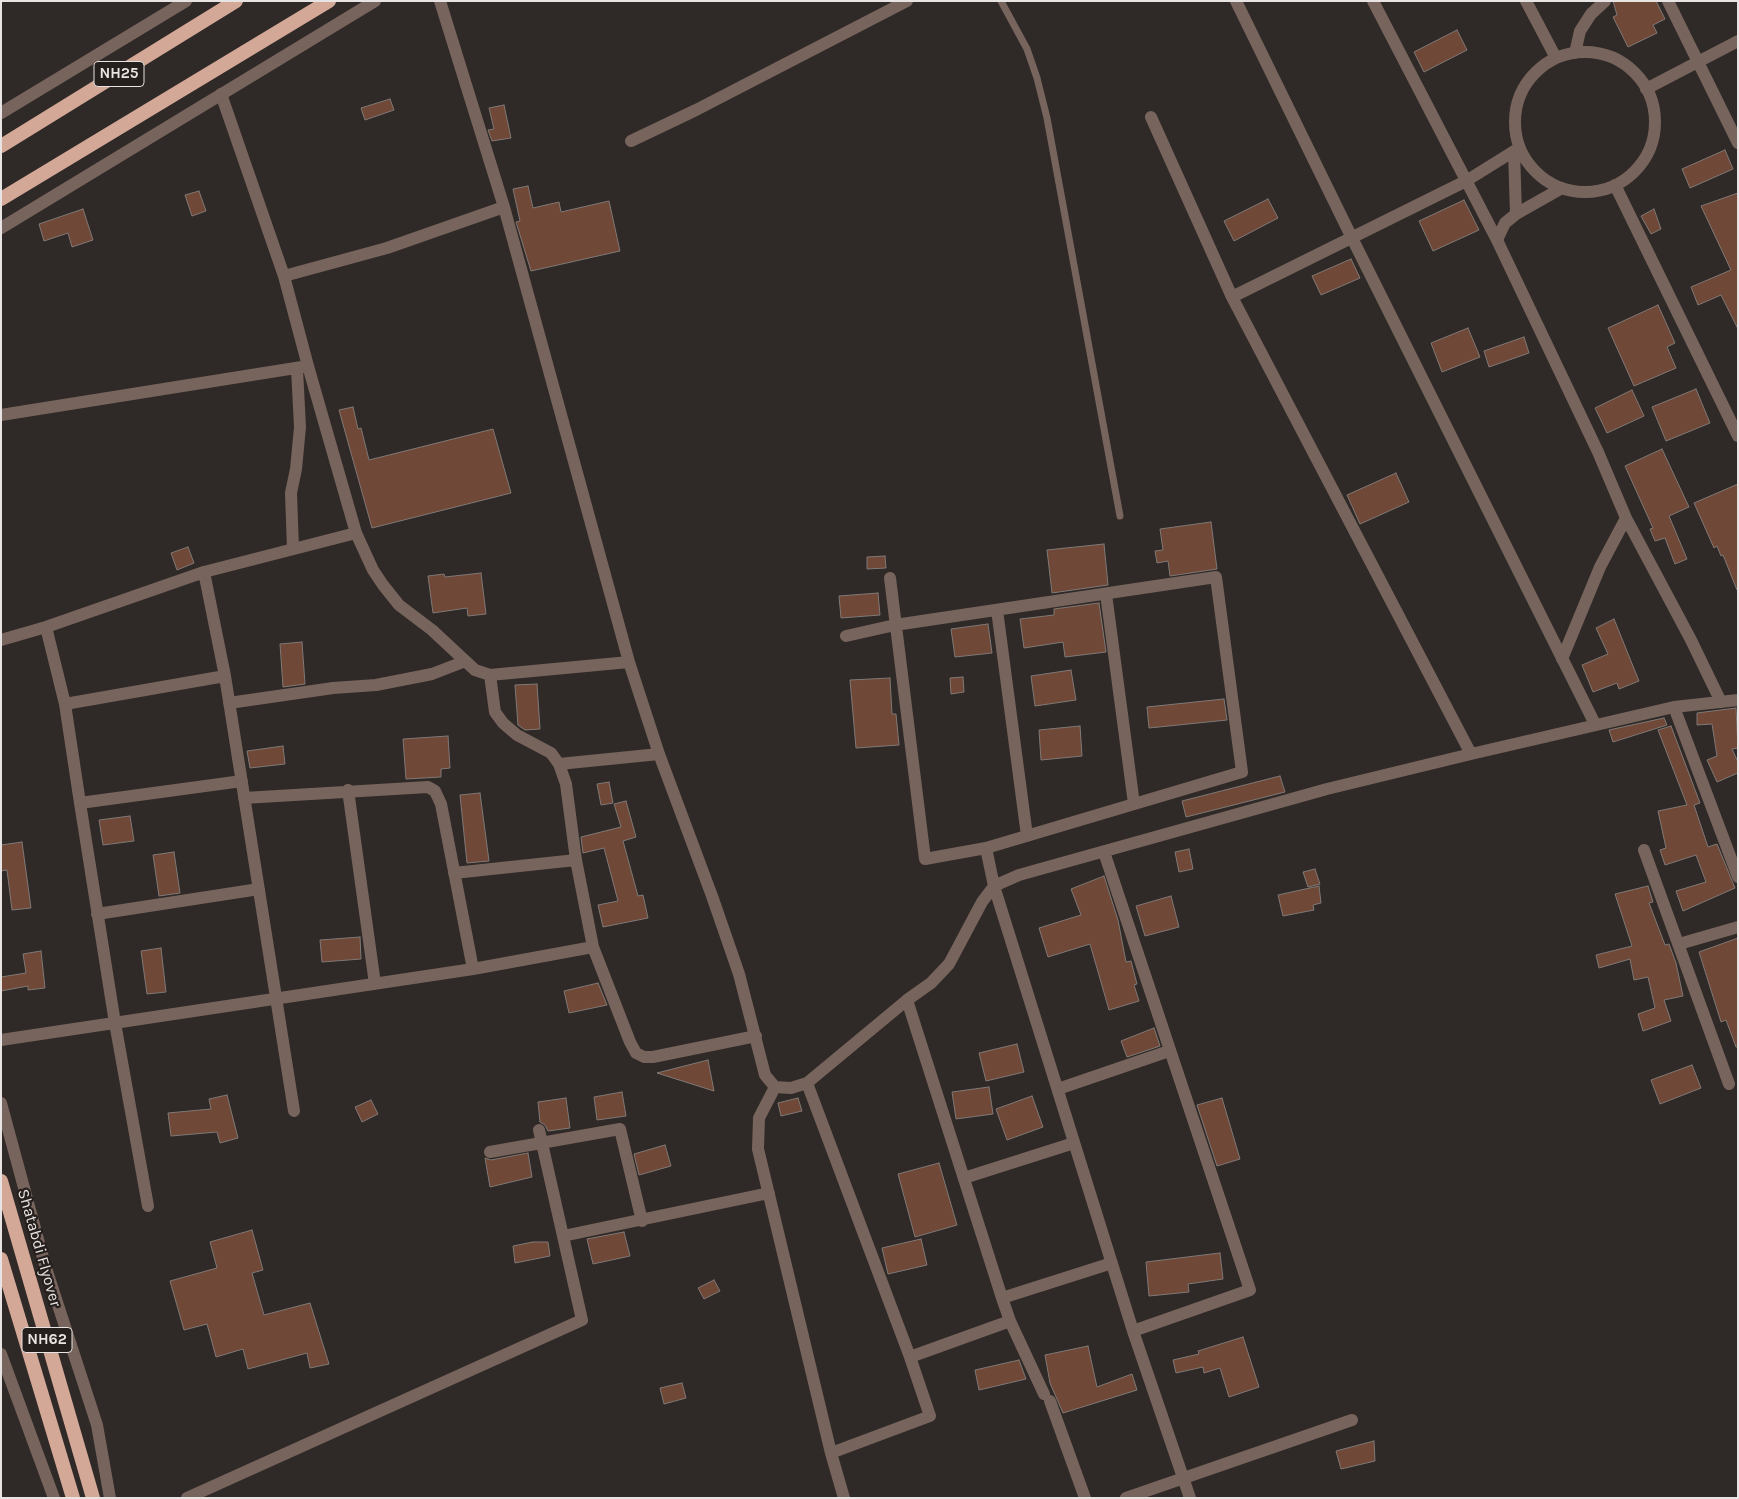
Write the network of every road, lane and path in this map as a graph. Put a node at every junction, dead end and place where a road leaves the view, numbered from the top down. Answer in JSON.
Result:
{"nodes":[{"id":1,"x":186,"y":1,"type":"edge"},
{"id":2,"x":236,"y":1,"type":"edge"},
{"id":3,"x":329,"y":1,"type":"edge"},
{"id":4,"x":375,"y":1,"type":"edge"},
{"id":5,"x":440,"y":1,"type":"edge"},
{"id":6,"x":907,"y":1,"type":"edge"},
{"id":7,"x":1001,"y":1,"type":"edge"},
{"id":8,"x":1236,"y":1,"type":"edge"},
{"id":9,"x":1373,"y":1,"type":"edge"},
{"id":10,"x":1526,"y":1,"type":"edge"},
{"id":11,"x":1605,"y":1,"type":"edge"},
{"id":12,"x":1668,"y":1,"type":"edge"},
{"id":13,"x":1738,"y":40,"type":"edge"},
{"id":14,"x":1575,"y":53,"type":"junction"},
{"id":15,"x":1556,"y":58,"type":"junction"},
{"id":16,"x":1698,"y":62,"type":"junction"},
{"id":17,"x":1646,"y":89,"type":"junction"},
{"id":18,"x":221,"y":94,"type":"junction"},
{"id":19,"x":1,"y":113,"type":"edge"},
{"id":20,"x":1151,"y":117,"type":"dead end"},
{"id":21,"x":630,"y":141,"type":"dead end"},
{"id":22,"x":1738,"y":144,"type":"edge"},
{"id":23,"x":1,"y":146,"type":"edge"},
{"id":24,"x":1516,"y":149,"type":"junction"},
{"id":25,"x":1466,"y":181,"type":"junction"},
{"id":26,"x":1615,"y":185,"type":"junction"},
{"id":27,"x":1562,"y":188,"type":"junction"},
{"id":28,"x":1,"y":199,"type":"edge"},
{"id":29,"x":504,"y":207,"type":"junction"},
{"id":30,"x":1516,"y":214,"type":"junction"},
{"id":31,"x":1,"y":228,"type":"edge"},
{"id":32,"x":1350,"y":236,"type":"junction"},
{"id":33,"x":1496,"y":240,"type":"junction"},
{"id":34,"x":284,"y":276,"type":"junction"},
{"id":35,"x":1232,"y":296,"type":"junction"},
{"id":36,"x":302,"y":368,"type":"junction"},
{"id":37,"x":1,"y":415,"type":"edge"},
{"id":38,"x":1738,"y":436,"type":"edge"},
{"id":39,"x":1120,"y":516,"type":"dead end"},
{"id":40,"x":1626,"y":518,"type":"junction"},
{"id":41,"x":356,"y":533,"type":"junction"},
{"id":42,"x":293,"y":549,"type":"junction"},
{"id":43,"x":204,"y":572,"type":"junction"},
{"id":44,"x":890,"y":578,"type":"dead end"},
{"id":45,"x":1106,"y":594,"type":"junction"},
{"id":46,"x":997,"y":610,"type":"junction"},
{"id":47,"x":896,"y":625,"type":"junction"},
{"id":48,"x":46,"y":627,"type":"junction"},
{"id":49,"x":846,"y":636,"type":"dead end"},
{"id":50,"x":1,"y":640,"type":"edge"},
{"id":51,"x":1562,"y":659,"type":"junction"},
{"id":52,"x":463,"y":662,"type":"junction"},
{"id":53,"x":629,"y":662,"type":"junction"},
{"id":54,"x":490,"y":675,"type":"junction"},
{"id":55,"x":225,"y":676,"type":"junction"},
{"id":56,"x":1738,"y":700,"type":"edge"},
{"id":57,"x":1721,"y":702,"type":"junction"},
{"id":58,"x":229,"y":703,"type":"junction"},
{"id":59,"x":65,"y":704,"type":"junction"},
{"id":60,"x":1674,"y":706,"type":"junction"},
{"id":61,"x":1595,"y":724,"type":"junction"},
{"id":62,"x":658,"y":754,"type":"junction"},
{"id":63,"x":1471,"y":754,"type":"junction"},
{"id":64,"x":559,"y":764,"type":"junction"},
{"id":65,"x":242,"y":781,"type":"junction"},
{"id":66,"x":348,"y":790,"type":"junction"},
{"id":67,"x":244,"y":798,"type":"junction"},
{"id":68,"x":80,"y":803,"type":"junction"},
{"id":69,"x":1134,"y":804,"type":"junction"},
{"id":70,"x":1027,"y":836,"type":"junction"},
{"id":71,"x":986,"y":848,"type":"junction"},
{"id":72,"x":1644,"y":850,"type":"dead end"},
{"id":73,"x":1104,"y":852,"type":"junction"},
{"id":74,"x":576,"y":860,"type":"junction"},
{"id":75,"x":454,"y":872,"type":"junction"},
{"id":76,"x":1738,"y":877,"type":"edge"},
{"id":77,"x":994,"y":886,"type":"junction"},
{"id":78,"x":259,"y":889,"type":"junction"},
{"id":79,"x":97,"y":914,"type":"junction"},
{"id":80,"x":1738,"y":927,"type":"edge"},
{"id":81,"x":1679,"y":944,"type":"junction"},
{"id":82,"x":594,"y":947,"type":"junction"},
{"id":83,"x":473,"y":969,"type":"junction"},
{"id":84,"x":375,"y":984,"type":"junction"},
{"id":85,"x":276,"y":998,"type":"junction"},
{"id":86,"x":907,"y":1000,"type":"junction"},
{"id":87,"x":115,"y":1023,"type":"junction"},
{"id":88,"x":756,"y":1036,"type":"junction"},
{"id":89,"x":1,"y":1040,"type":"edge"},
{"id":90,"x":1169,"y":1051,"type":"junction"},
{"id":91,"x":807,"y":1083,"type":"junction"},
{"id":92,"x":1729,"y":1084,"type":"dead end"},
{"id":93,"x":775,"y":1088,"type":"junction"},
{"id":94,"x":1058,"y":1090,"type":"junction"},
{"id":95,"x":1,"y":1103,"type":"edge"},
{"id":96,"x":294,"y":1111,"type":"dead end"},
{"id":97,"x":539,"y":1130,"type":"dead end"},
{"id":98,"x":542,"y":1143,"type":"junction"},
{"id":99,"x":1074,"y":1143,"type":"junction"},
{"id":100,"x":490,"y":1152,"type":"dead end"},
{"id":101,"x":964,"y":1178,"type":"junction"},
{"id":102,"x":1,"y":1181,"type":"edge"},
{"id":103,"x":768,"y":1192,"type":"junction"},
{"id":104,"x":148,"y":1206,"type":"dead end"},
{"id":105,"x":642,"y":1221,"type":"junction"},
{"id":106,"x":563,"y":1236,"type":"junction"},
{"id":107,"x":1,"y":1259,"type":"edge"},
{"id":108,"x":1112,"y":1263,"type":"junction"},
{"id":109,"x":1002,"y":1298,"type":"junction"},
{"id":110,"x":1010,"y":1321,"type":"junction"},
{"id":111,"x":1133,"y":1331,"type":"junction"},
{"id":112,"x":1,"y":1354,"type":"edge"},
{"id":113,"x":910,"y":1357,"type":"junction"},
{"id":114,"x":1352,"y":1420,"type":"dead end"},
{"id":115,"x":831,"y":1453,"type":"junction"},
{"id":116,"x":1184,"y":1479,"type":"junction"},
{"id":117,"x":54,"y":1498,"type":"edge"},
{"id":118,"x":73,"y":1498,"type":"edge"},
{"id":119,"x":93,"y":1498,"type":"edge"},
{"id":120,"x":110,"y":1498,"type":"edge"},
{"id":121,"x":187,"y":1498,"type":"edge"},
{"id":122,"x":844,"y":1498,"type":"edge"},
{"id":123,"x":1085,"y":1498,"type":"edge"},
{"id":124,"x":1126,"y":1498,"type":"edge"},
{"id":125,"x":1190,"y":1498,"type":"edge"}],
"edges":[{"from":1,"to":19,"type":"street"},
{"from":2,"to":23,"type":"highway","number":"NH25"},
{"from":3,"to":28,"type":"highway"},
{"from":4,"to":18,"type":"street"},
{"from":5,"to":29,"type":"street"},
{"from":6,"to":21,"type":"street"},
{"from":7,"to":39,"type":"lane"},
{"from":8,"to":32,"type":"street"},
{"from":9,"to":25,"type":"street"},
{"from":10,"to":15,"type":"street"},
{"from":11,"to":14,"type":"street"},
{"from":12,"to":16,"type":"street"},
{"from":13,"to":16,"type":"street"},
{"from":14,"to":15,"type":"street"},
{"from":14,"to":17,"type":"street"},
{"from":15,"to":24,"type":"street"},
{"from":16,"to":17,"type":"street"},
{"from":16,"to":22,"type":"street"},
{"from":17,"to":26,"type":"street"},
{"from":18,"to":31,"type":"street"},
{"from":18,"to":34,"type":"street"},
{"from":20,"to":35,"type":"street"},
{"from":24,"to":25,"type":"street"},
{"from":24,"to":27,"type":"street"},
{"from":24,"to":30,"type":"street"},
{"from":25,"to":32,"type":"street"},
{"from":25,"to":33,"type":"street"},
{"from":26,"to":27,"type":"street"},
{"from":26,"to":38,"type":"street"},
{"from":27,"to":30,"type":"street"},
{"from":29,"to":34,"type":"street"},
{"from":29,"to":53,"type":"street"},
{"from":30,"to":33,"type":"street"},
{"from":32,"to":35,"type":"street"},
{"from":32,"to":51,"type":"street"},
{"from":33,"to":40,"type":"street"},
{"from":34,"to":36,"type":"street"},
{"from":35,"to":63,"type":"street"},
{"from":36,"to":37,"type":"street"},
{"from":36,"to":41,"type":"street"},
{"from":36,"to":42,"type":"street"},
{"from":40,"to":51,"type":"street"},
{"from":40,"to":57,"type":"street"},
{"from":41,"to":42,"type":"street"},
{"from":41,"to":52,"type":"street"},
{"from":42,"to":43,"type":"street"},
{"from":43,"to":48,"type":"street"},
{"from":43,"to":55,"type":"street"},
{"from":44,"to":47,"type":"street"},
{"from":45,"to":46,"type":"street"},
{"from":45,"to":69,"type":"street"},
{"from":45,"to":69,"type":"street"},
{"from":46,"to":47,"type":"street"},
{"from":46,"to":70,"type":"street"},
{"from":47,"to":49,"type":"street"},
{"from":47,"to":71,"type":"street"},
{"from":48,"to":50,"type":"street"},
{"from":48,"to":59,"type":"street"},
{"from":51,"to":61,"type":"street"},
{"from":52,"to":54,"type":"street"},
{"from":52,"to":58,"type":"street"},
{"from":53,"to":54,"type":"street"},
{"from":53,"to":62,"type":"street"},
{"from":54,"to":64,"type":"street"},
{"from":55,"to":58,"type":"street"},
{"from":55,"to":59,"type":"street"},
{"from":56,"to":57,"type":"street"},
{"from":57,"to":60,"type":"street"},
{"from":58,"to":65,"type":"street"},
{"from":59,"to":68,"type":"street"},
{"from":60,"to":61,"type":"street"},
{"from":60,"to":76,"type":"street"},
{"from":61,"to":63,"type":"street"},
{"from":62,"to":64,"type":"street"},
{"from":62,"to":88,"type":"street"},
{"from":63,"to":73,"type":"street"},
{"from":64,"to":74,"type":"street"},
{"from":65,"to":67,"type":"street"},
{"from":65,"to":68,"type":"street"},
{"from":66,"to":67,"type":"street"},
{"from":66,"to":75,"type":"street"},
{"from":66,"to":84,"type":"street"},
{"from":67,"to":78,"type":"street"},
{"from":68,"to":79,"type":"street"},
{"from":69,"to":70,"type":"street"},
{"from":70,"to":71,"type":"street"},
{"from":71,"to":77,"type":"street"},
{"from":72,"to":81,"type":"street"},
{"from":73,"to":77,"type":"street"},
{"from":73,"to":90,"type":"street"},
{"from":74,"to":75,"type":"street"},
{"from":74,"to":82,"type":"street"},
{"from":75,"to":83,"type":"street"},
{"from":77,"to":86,"type":"street"},
{"from":77,"to":94,"type":"street"},
{"from":78,"to":79,"type":"street"},
{"from":78,"to":85,"type":"street"},
{"from":79,"to":87,"type":"street"},
{"from":80,"to":81,"type":"street"},
{"from":81,"to":92,"type":"street"},
{"from":82,"to":83,"type":"street"},
{"from":82,"to":88,"type":"street"},
{"from":83,"to":84,"type":"street"},
{"from":84,"to":85,"type":"street"},
{"from":85,"to":87,"type":"street"},
{"from":85,"to":96,"type":"street"},
{"from":86,"to":91,"type":"street"},
{"from":86,"to":101,"type":"street"},
{"from":87,"to":89,"type":"street"},
{"from":87,"to":104,"type":"street"},
{"from":88,"to":93,"type":"street"},
{"from":90,"to":94,"type":"street"},
{"from":90,"to":111,"type":"street"},
{"from":91,"to":93,"type":"street"},
{"from":91,"to":113,"type":"street"},
{"from":93,"to":103,"type":"street"},
{"from":94,"to":99,"type":"street"},
{"from":95,"to":120,"type":"street"},
{"from":97,"to":98,"type":"street"},
{"from":98,"to":100,"type":"street"},
{"from":98,"to":105,"type":"street"},
{"from":98,"to":106,"type":"street"},
{"from":99,"to":101,"type":"street"},
{"from":99,"to":108,"type":"street"},
{"from":101,"to":109,"type":"street"},
{"from":102,"to":119,"type":"highway","name":"Shatabdi Flyover","number":"NH62"},
{"from":103,"to":105,"type":"street"},
{"from":103,"to":115,"type":"street"},
{"from":105,"to":106,"type":"street"},
{"from":106,"to":121,"type":"street"},
{"from":107,"to":118,"type":"highway","number":"NH62"},
{"from":108,"to":109,"type":"street"},
{"from":108,"to":111,"type":"street"},
{"from":109,"to":110,"type":"street"},
{"from":110,"to":113,"type":"street"},
{"from":110,"to":123,"type":"street"},
{"from":111,"to":116,"type":"street"},
{"from":112,"to":117,"type":"street"},
{"from":113,"to":115,"type":"street"},
{"from":114,"to":116,"type":"street"},
{"from":115,"to":122,"type":"street"},
{"from":116,"to":124,"type":"street"},
{"from":116,"to":125,"type":"street"}]}
